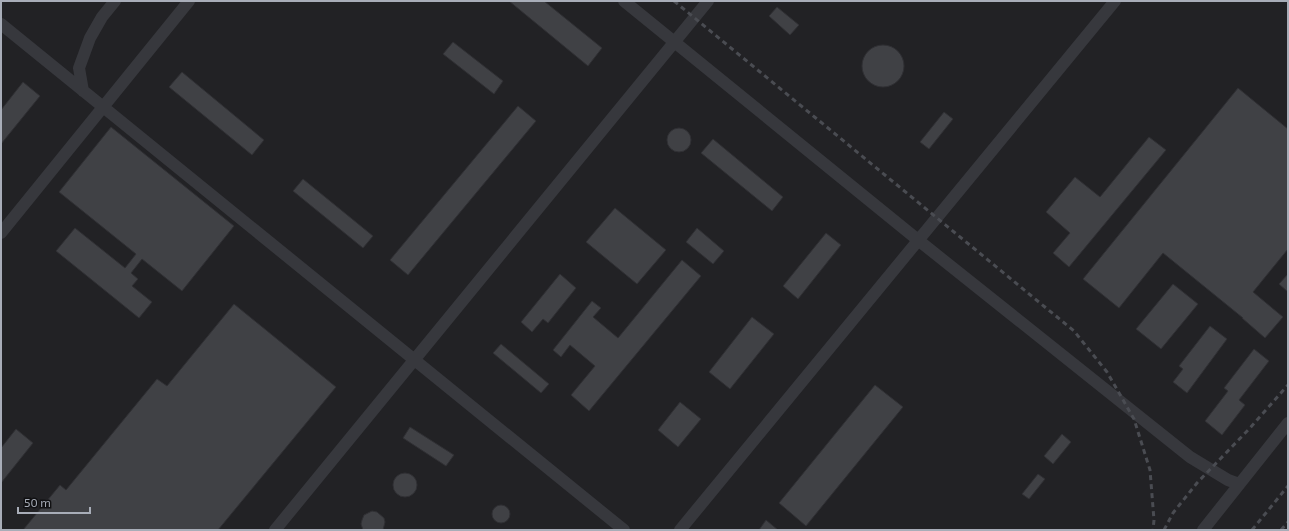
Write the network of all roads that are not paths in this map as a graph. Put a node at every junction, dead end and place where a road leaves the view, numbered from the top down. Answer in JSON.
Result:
{"nodes":[{"id":1,"x":115,"y":1,"type":"edge"},
{"id":2,"x":189,"y":1,"type":"edge"},
{"id":3,"x":624,"y":1,"type":"edge"},
{"id":4,"x":708,"y":1,"type":"edge"},
{"id":5,"x":1115,"y":1,"type":"edge"},
{"id":6,"x":1,"y":24,"type":"edge"},
{"id":7,"x":674,"y":42,"type":"junction"},
{"id":8,"x":83,"y":91,"type":"junction"},
{"id":9,"x":103,"y":107,"type":"junction"},
{"id":10,"x":1,"y":233,"type":"edge"},
{"id":11,"x":918,"y":240,"type":"junction"},
{"id":12,"x":414,"y":360,"type":"junction"},
{"id":13,"x":1288,"y":423,"type":"edge"},
{"id":14,"x":1240,"y":484,"type":"junction"},
{"id":15,"x":275,"y":530,"type":"edge"},
{"id":16,"x":624,"y":530,"type":"edge"},
{"id":17,"x":680,"y":530,"type":"edge"},
{"id":18,"x":1203,"y":530,"type":"edge"}],
"edges":[{"from":1,"to":8,"type":"lane"},
{"from":2,"to":9,"type":"lane"},
{"from":3,"to":7,"type":"lane"},
{"from":4,"to":7,"type":"lane"},
{"from":5,"to":11,"type":"lane"},
{"from":6,"to":8,"type":"lane"},
{"from":7,"to":11,"type":"lane"},
{"from":7,"to":12,"type":"lane"},
{"from":8,"to":9,"type":"lane"},
{"from":9,"to":10,"type":"lane"},
{"from":9,"to":12,"type":"lane"},
{"from":11,"to":14,"type":"lane"},
{"from":11,"to":17,"type":"lane"},
{"from":12,"to":15,"type":"lane"},
{"from":12,"to":16,"type":"lane"},
{"from":13,"to":14,"type":"lane"},
{"from":14,"to":18,"type":"lane"}]}
